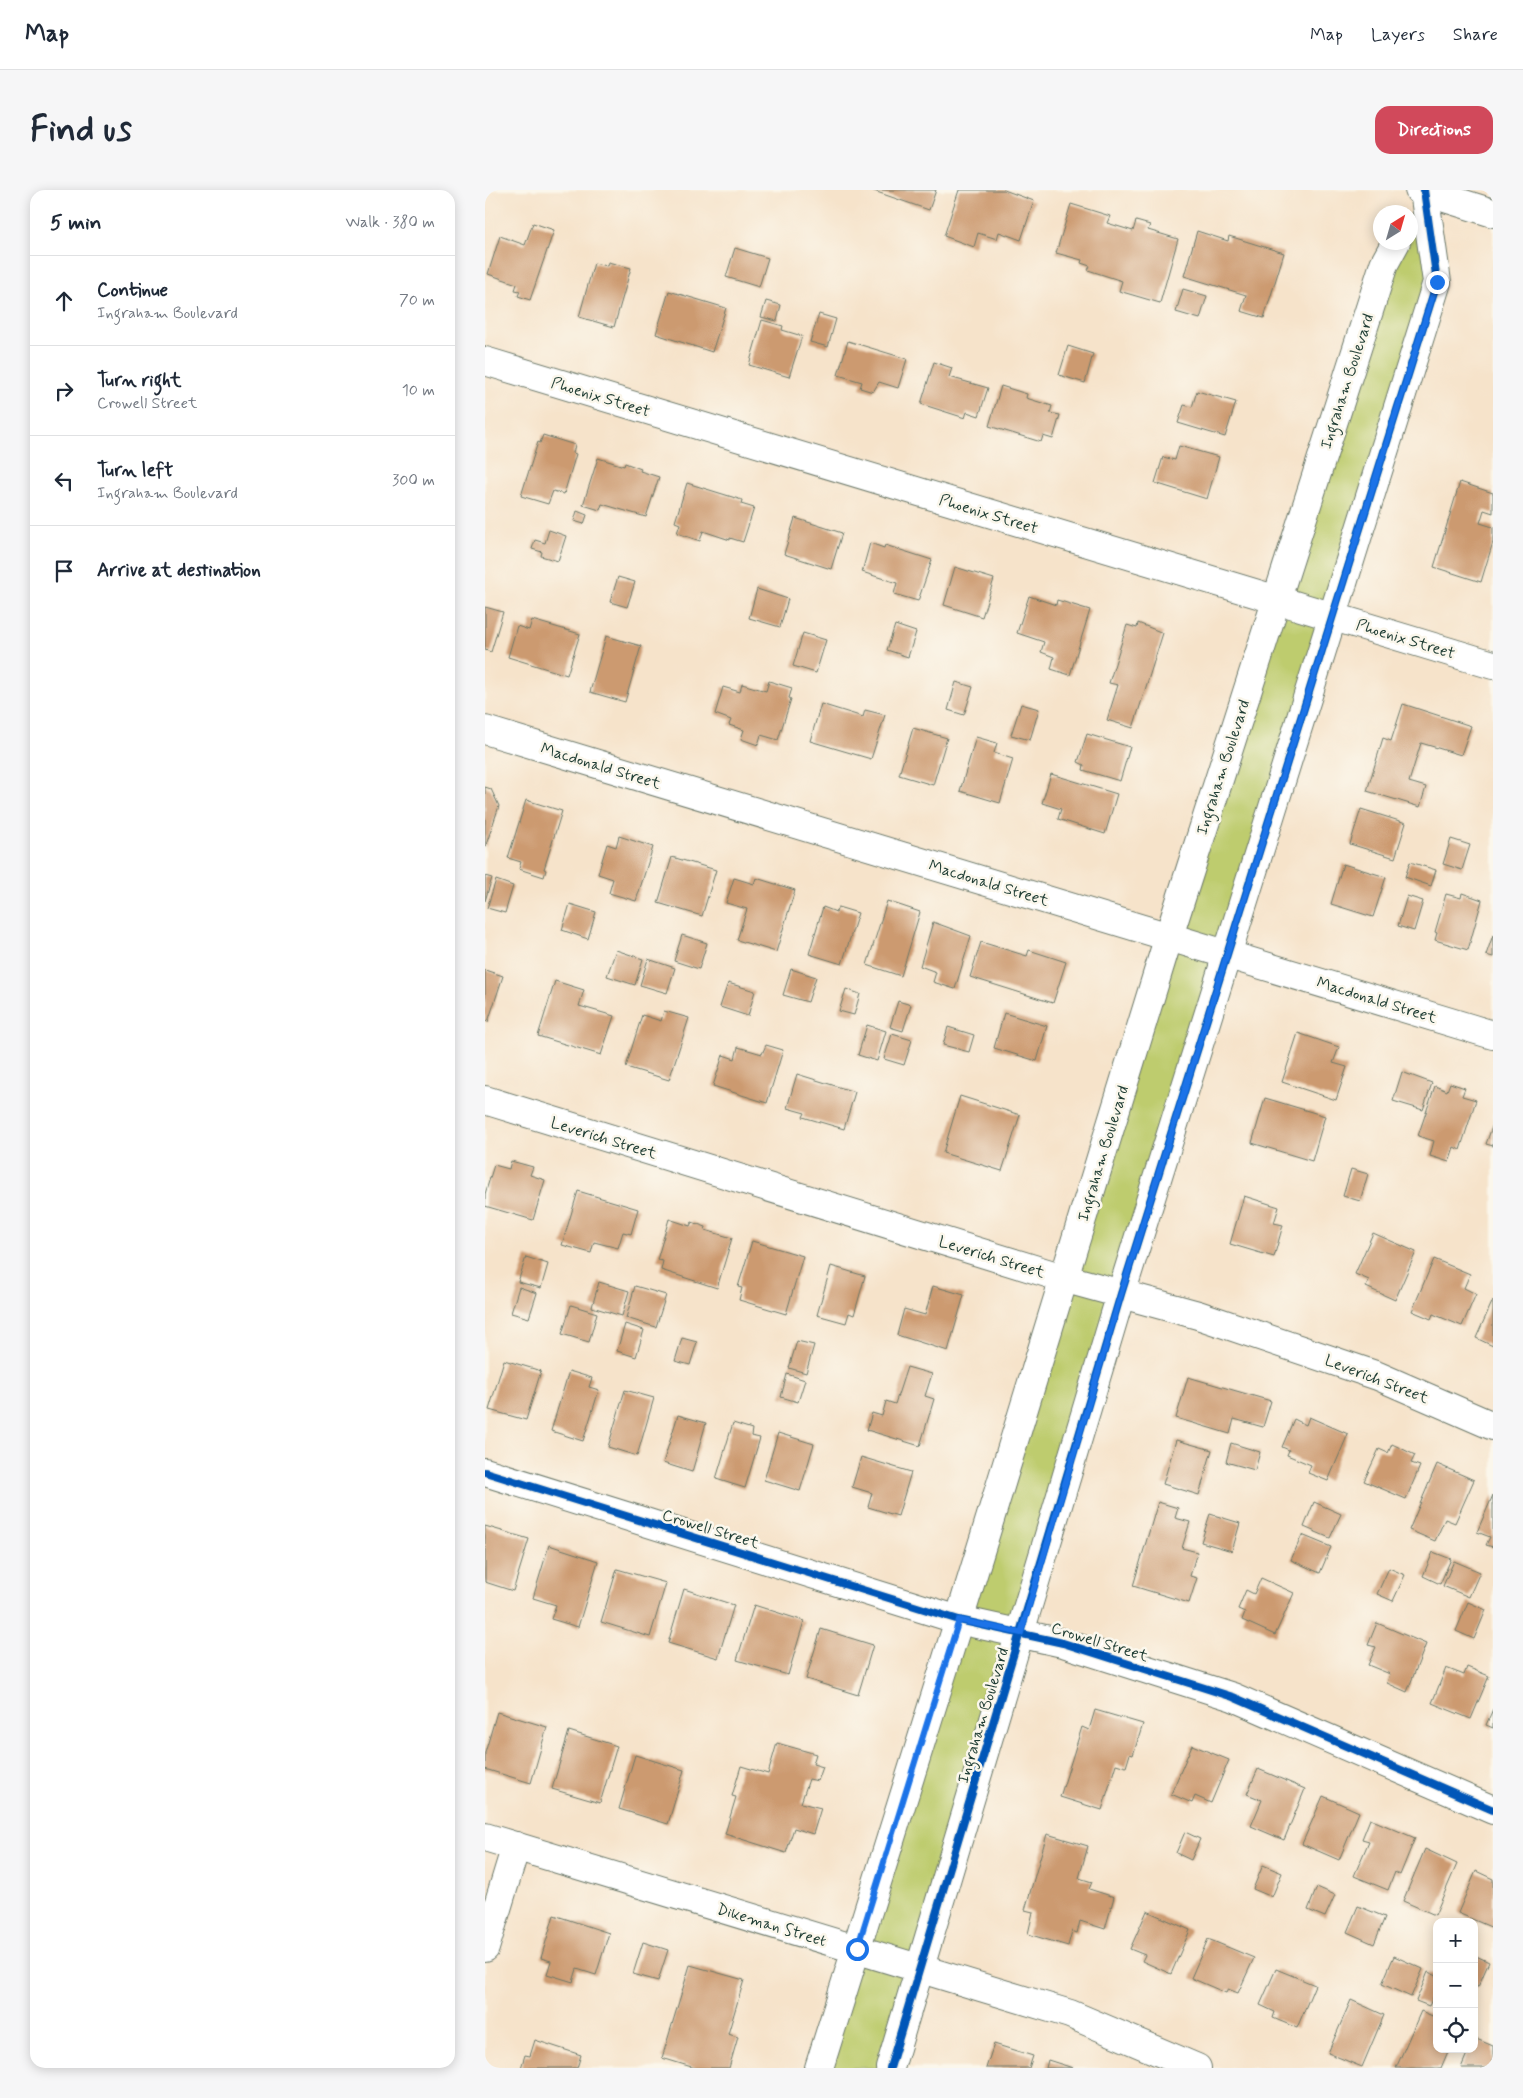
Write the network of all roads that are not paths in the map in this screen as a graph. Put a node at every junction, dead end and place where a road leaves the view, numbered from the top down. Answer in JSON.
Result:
{"nodes":[{"id":1,"x":1422,"y":190,"type":"edge"},
{"id":2,"x":1415,"y":205,"type":"edge"},
{"id":3,"x":1493,"y":213,"type":"edge"},
{"id":4,"x":1391,"y":250,"type":"edge"},
{"id":5,"x":485,"y":361,"type":"edge"},
{"id":6,"x":1275,"y":600,"type":"junction"},
{"id":7,"x":1332,"y":616,"type":"junction"},
{"id":8,"x":1493,"y":665,"type":"edge"},
{"id":9,"x":485,"y":730,"type":"edge"},
{"id":10,"x":1169,"y":936,"type":"junction"},
{"id":11,"x":1228,"y":954,"type":"junction"},
{"id":12,"x":1493,"y":1035,"type":"edge"},
{"id":13,"x":485,"y":1100,"type":"edge"},
{"id":14,"x":1063,"y":1278,"type":"junction"},
{"id":15,"x":1121,"y":1294,"type":"junction"},
{"id":16,"x":1493,"y":1426,"type":"edge"},
{"id":17,"x":485,"y":1472,"type":"edge"},
{"id":18,"x":959,"y":1620,"type":"junction"},
{"id":19,"x":1021,"y":1633,"type":"junction"},
{"id":20,"x":1493,"y":1810,"type":"edge"},
{"id":21,"x":485,"y":1837,"type":"edge"},
{"id":22,"x":516,"y":1846,"type":"junction"},
{"id":23,"x":485,"y":1948,"type":"edge"},
{"id":24,"x":857,"y":1949,"type":"junction"},
{"id":25,"x":921,"y":1969,"type":"junction"},
{"id":26,"x":819,"y":2068,"type":"edge"},
{"id":27,"x":889,"y":2068,"type":"edge"},
{"id":28,"x":1197,"y":2068,"type":"edge"}],
"edges":[{"from":1,"to":2,"type":"street"},
{"from":1,"to":3,"type":"street"},
{"from":1,"to":7,"type":"street","name":"Ingraham Boulevard"},
{"from":4,"to":6,"type":"street","name":"Ingraham Boulevard"},
{"from":5,"to":6,"type":"street","name":"Phoenix Street"},
{"from":6,"to":7,"type":"street","name":"Phoenix Street"},
{"from":6,"to":10,"type":"street","name":"Ingraham Boulevard"},
{"from":7,"to":8,"type":"street","name":"Phoenix Street"},
{"from":7,"to":11,"type":"street","name":"Ingraham Boulevard"},
{"from":9,"to":10,"type":"street","name":"Macdonald Street"},
{"from":10,"to":11,"type":"street","name":"Macdonald Street"},
{"from":10,"to":14,"type":"street","name":"Ingraham Boulevard"},
{"from":11,"to":12,"type":"street","name":"Macdonald Street"},
{"from":11,"to":15,"type":"street","name":"Ingraham Boulevard"},
{"from":13,"to":14,"type":"street","name":"Leverich Street"},
{"from":14,"to":15,"type":"street","name":"Leverich Street"},
{"from":14,"to":18,"type":"street","name":"Ingraham Boulevard"},
{"from":15,"to":16,"type":"street","name":"Leverich Street"},
{"from":15,"to":19,"type":"street","name":"Ingraham Boulevard"},
{"from":17,"to":18,"type":"street","name":"Crowell Street"},
{"from":18,"to":19,"type":"street","name":"Crowell Street"},
{"from":18,"to":24,"type":"street","name":"Ingraham Boulevard"},
{"from":19,"to":20,"type":"street","name":"Crowell Street"},
{"from":19,"to":25,"type":"street","name":"Ingraham Boulevard"},
{"from":21,"to":22,"type":"street","name":"Dikeman Street"},
{"from":22,"to":23,"type":"street"},
{"from":22,"to":24,"type":"street","name":"Dikeman Street"},
{"from":24,"to":25,"type":"street","name":"Dikeman Street"},
{"from":24,"to":26,"type":"street","name":"Ingraham Boulevard"},
{"from":25,"to":27,"type":"street","name":"Ingraham Boulevard"},
{"from":25,"to":28,"type":"street","name":"Dikeman Street"}]}
